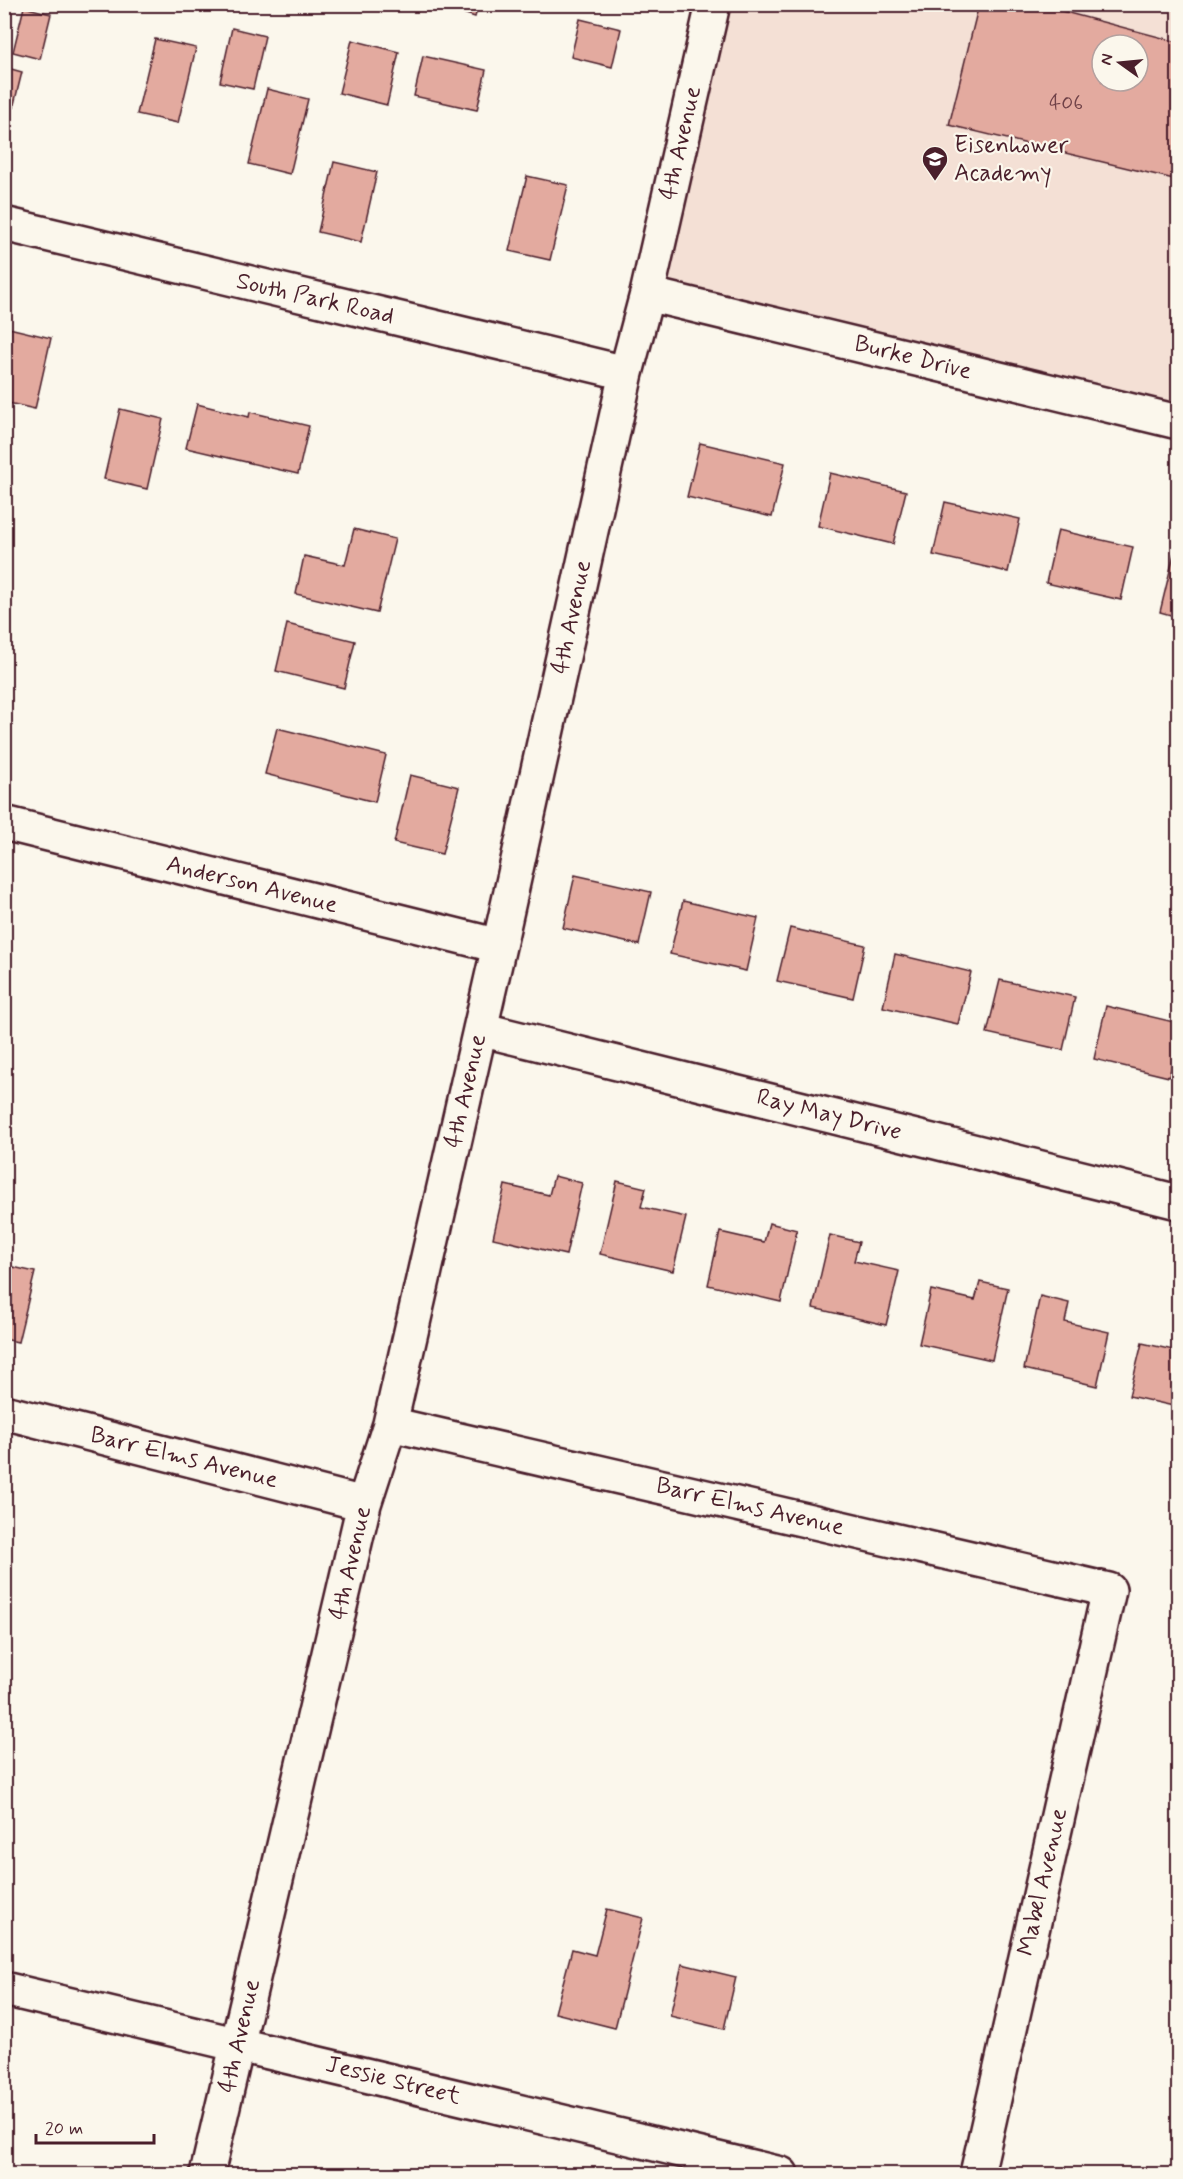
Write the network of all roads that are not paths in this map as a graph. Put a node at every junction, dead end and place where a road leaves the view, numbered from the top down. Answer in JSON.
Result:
{"nodes":[{"id":1,"x":713,"y":4,"type":"edge"},
{"id":2,"x":4,"y":224,"type":"edge"},
{"id":3,"x":647,"y":294,"type":"junction"},
{"id":4,"x":626,"y":373,"type":"junction"},
{"id":5,"x":1179,"y":422,"type":"edge"},
{"id":6,"x":4,"y":823,"type":"edge"},
{"id":7,"x":500,"y":946,"type":"junction"},
{"id":8,"x":480,"y":1029,"type":"junction"},
{"id":9,"x":1179,"y":1202,"type":"edge"},
{"id":10,"x":4,"y":1412,"type":"edge"},
{"id":11,"x":390,"y":1424,"type":"junction"},
{"id":12,"x":364,"y":1504,"type":"junction"},
{"id":13,"x":1109,"y":1590,"type":"joint"},
{"id":14,"x":4,"y":1989,"type":"edge"},
{"id":15,"x":238,"y":2043,"type":"junction"},
{"id":16,"x":207,"y":2175,"type":"edge"},
{"id":17,"x":781,"y":2175,"type":"edge"},
{"id":18,"x":977,"y":2175,"type":"edge"}],
"edges":[{"from":1,"to":3,"type":"street","name":"4th Avenue"},
{"from":2,"to":4,"type":"street","name":"South Park Road"},
{"from":3,"to":4,"type":"street","name":"4th Avenue"},
{"from":3,"to":5,"type":"street","name":"Burke Drive"},
{"from":4,"to":7,"type":"street","name":"4th Avenue"},
{"from":6,"to":7,"type":"street","name":"Anderson Avenue"},
{"from":7,"to":8,"type":"street","name":"4th Avenue"},
{"from":8,"to":9,"type":"street","name":"Ray May Drive"},
{"from":8,"to":11,"type":"street","name":"4th Avenue"},
{"from":10,"to":12,"type":"street","name":"Barr Elms Avenue"},
{"from":11,"to":12,"type":"street","name":"4th Avenue"},
{"from":11,"to":13,"type":"street","name":"Barr Elms Avenue"},
{"from":12,"to":15,"type":"street","name":"4th Avenue"},
{"from":13,"to":18,"type":"street","name":"Mabel Avenue"},
{"from":14,"to":15,"type":"street","name":"Jessie Street"},
{"from":15,"to":16,"type":"street","name":"4th Avenue"},
{"from":15,"to":17,"type":"street","name":"Jessie Street"}]}
